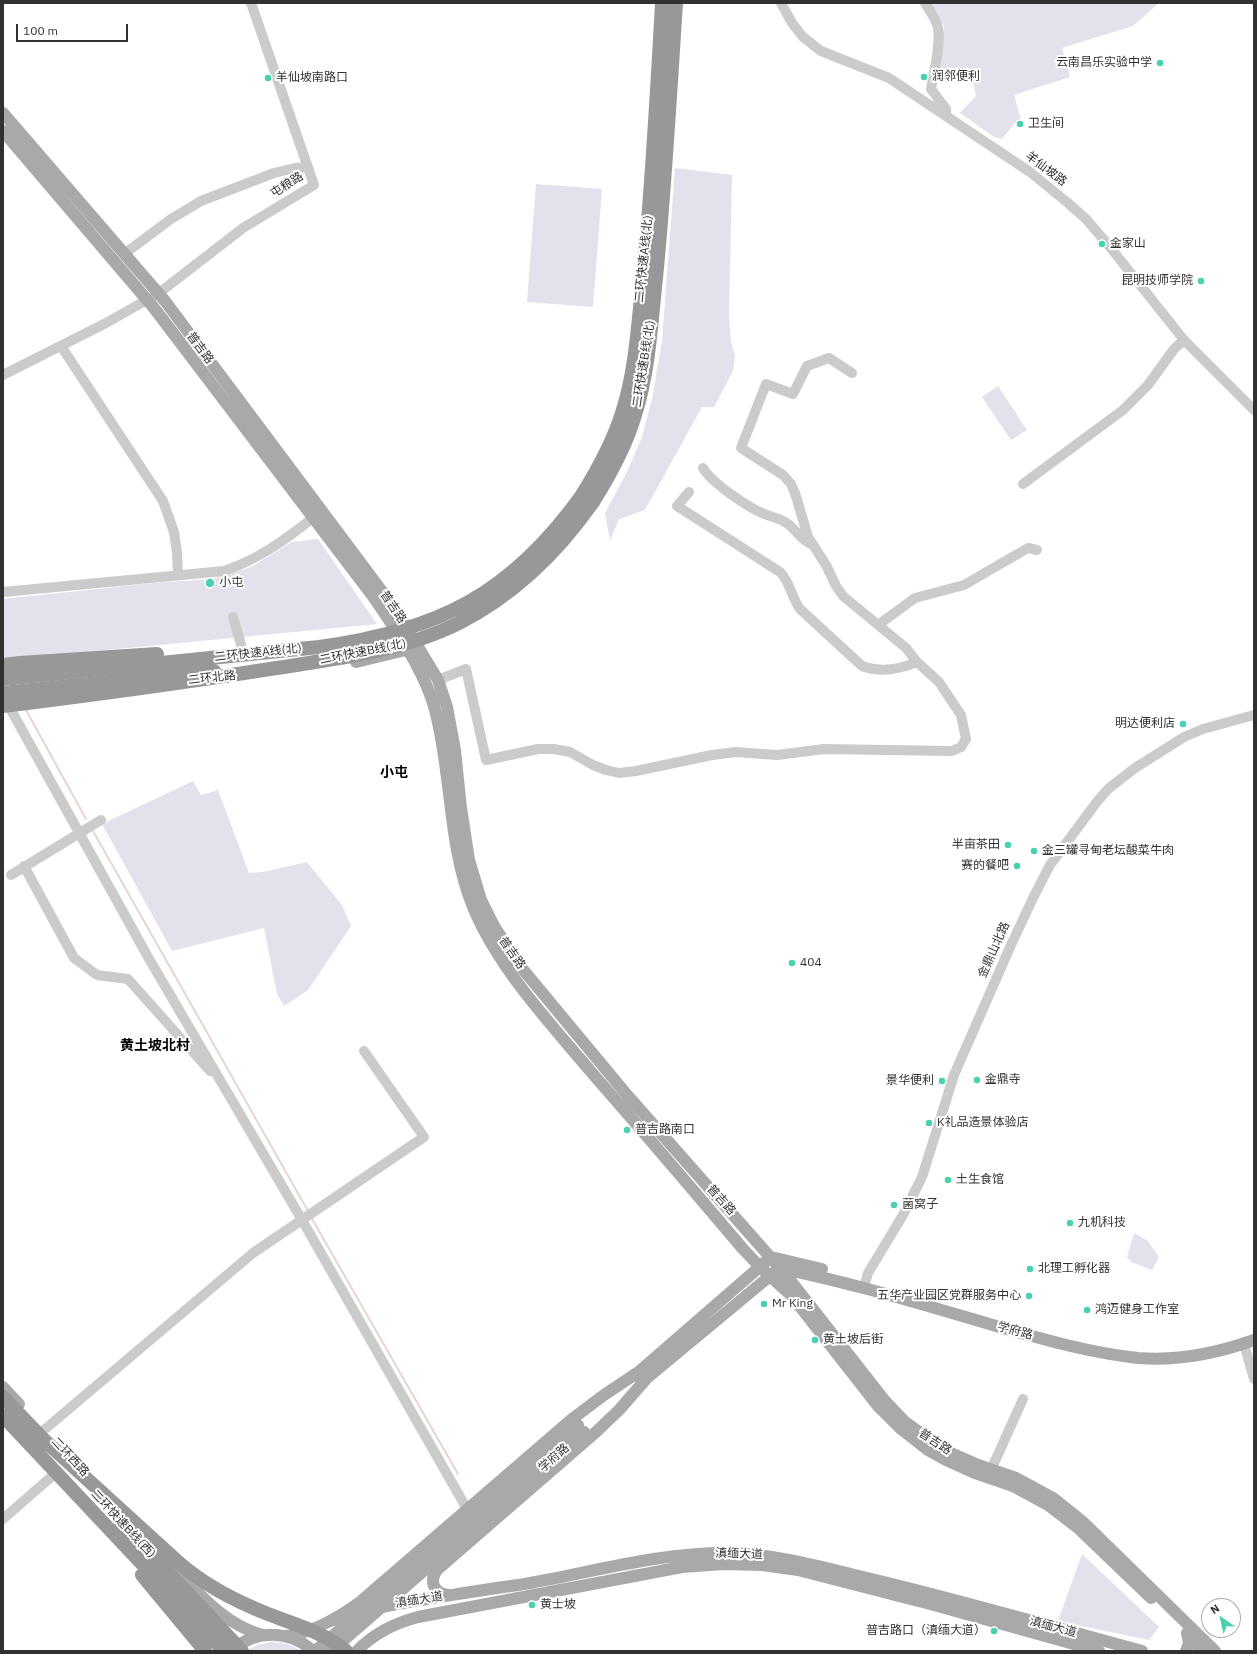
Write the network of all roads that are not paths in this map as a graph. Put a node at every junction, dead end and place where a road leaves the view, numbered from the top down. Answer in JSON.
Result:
{"nodes":[{"id":1,"x":251,"y":3,"type":"edge"},
{"id":2,"x":662,"y":3,"type":"edge"},
{"id":3,"x":676,"y":3,"type":"edge"},
{"id":4,"x":781,"y":3,"type":"edge"},
{"id":5,"x":925,"y":3,"type":"edge"},
{"id":6,"x":3,"y":113,"type":"edge"},
{"id":7,"x":946,"y":116,"type":"junction"},
{"id":8,"x":3,"y":131,"type":"edge"},
{"id":9,"x":308,"y":166,"type":"junction"},
{"id":10,"x":124,"y":254,"type":"junction"},
{"id":11,"x":159,"y":293,"type":"junction"},
{"id":12,"x":148,"y":300,"type":"junction"},
{"id":13,"x":1184,"y":340,"type":"junction"},
{"id":14,"x":61,"y":346,"type":"junction"},
{"id":15,"x":852,"y":373,"type":"dead end"},
{"id":16,"x":3,"y":375,"type":"edge"},
{"id":17,"x":1254,"y":410,"type":"edge"},
{"id":18,"x":703,"y":468,"type":"dead end"},
{"id":19,"x":1023,"y":484,"type":"dead end"},
{"id":20,"x":689,"y":492,"type":"dead end"},
{"id":21,"x":587,"y":498,"type":"junction"},
{"id":22,"x":314,"y":517,"type":"junction"},
{"id":23,"x":813,"y":545,"type":"junction"},
{"id":24,"x":1037,"y":550,"type":"dead end"},
{"id":25,"x":178,"y":575,"type":"junction"},
{"id":26,"x":3,"y":592,"type":"edge"},
{"id":27,"x":233,"y":618,"type":"dead end"},
{"id":28,"x":399,"y":625,"type":"junction"},
{"id":29,"x":878,"y":625,"type":"junction"},
{"id":30,"x":242,"y":648,"type":"junction"},
{"id":31,"x":413,"y":649,"type":"junction"},
{"id":32,"x":336,"y":652,"type":"junction"},
{"id":33,"x":917,"y":662,"type":"junction"},
{"id":34,"x":3,"y":665,"type":"edge"},
{"id":35,"x":3,"y":672,"type":"edge"},
{"id":36,"x":3,"y":679,"type":"edge"},
{"id":37,"x":438,"y":680,"type":"junction"},
{"id":38,"x":4,"y":699,"type":"edge"},
{"id":39,"x":1254,"y":715,"type":"edge"},
{"id":40,"x":101,"y":820,"type":"dead end"},
{"id":41,"x":79,"y":833,"type":"junction"},
{"id":42,"x":24,"y":866,"type":"junction"},
{"id":43,"x":11,"y":875,"type":"dead end"},
{"id":44,"x":184,"y":1018,"type":"junction"},
{"id":45,"x":172,"y":1029,"type":"junction"},
{"id":46,"x":364,"y":1051,"type":"dead end"},
{"id":47,"x":220,"y":1081,"type":"dead end"},
{"id":48,"x":306,"y":1217,"type":"junction"},
{"id":49,"x":771,"y":1258,"type":"junction"},
{"id":50,"x":760,"y":1267,"type":"junction"},
{"id":51,"x":775,"y":1271,"type":"junction"},
{"id":52,"x":865,"y":1284,"type":"junction"},
{"id":53,"x":1249,"y":1342,"type":"edge"},
{"id":54,"x":643,"y":1374,"type":"junction"},
{"id":55,"x":1254,"y":1379,"type":"edge"},
{"id":56,"x":3,"y":1387,"type":"edge"},
{"id":57,"x":3,"y":1397,"type":"edge"},
{"id":58,"x":1023,"y":1399,"type":"dead end"},
{"id":59,"x":3,"y":1416,"type":"edge"},
{"id":60,"x":3,"y":1426,"type":"edge"},
{"id":61,"x":581,"y":1428,"type":"junction"},
{"id":62,"x":43,"y":1434,"type":"junction"},
{"id":63,"x":991,"y":1470,"type":"junction"},
{"id":64,"x":51,"y":1477,"type":"junction"},
{"id":65,"x":468,"y":1509,"type":"junction"},
{"id":66,"x":98,"y":1518,"type":"junction"},
{"id":67,"x":3,"y":1519,"type":"edge"},
{"id":68,"x":433,"y":1539,"type":"junction"},
{"id":69,"x":451,"y":1558,"type":"junction"},
{"id":70,"x":181,"y":1576,"type":"junction"},
{"id":71,"x":162,"y":1594,"type":"junction"},
{"id":72,"x":450,"y":1595,"type":"junction"},
{"id":73,"x":330,"y":1621,"type":"junction"},
{"id":74,"x":1189,"y":1630,"type":"junction"},
{"id":75,"x":263,"y":1635,"type":"junction"},
{"id":76,"x":286,"y":1636,"type":"junction"},
{"id":77,"x":1199,"y":1649,"type":"edge"},
{"id":78,"x":205,"y":1651,"type":"edge"},
{"id":79,"x":224,"y":1651,"type":"edge"},
{"id":80,"x":232,"y":1651,"type":"edge"},
{"id":81,"x":242,"y":1651,"type":"edge"},
{"id":82,"x":314,"y":1651,"type":"edge"},
{"id":83,"x":331,"y":1651,"type":"edge"},
{"id":84,"x":346,"y":1651,"type":"edge"},
{"id":85,"x":357,"y":1651,"type":"edge"},
{"id":86,"x":1099,"y":1651,"type":"edge"},
{"id":87,"x":1142,"y":1651,"type":"edge"},
{"id":88,"x":1186,"y":1651,"type":"edge"},
{"id":89,"x":1215,"y":1651,"type":"edge"}],
"edges":[{"from":1,"to":9,"type":"street","name":"屯粮路"},
{"from":2,"to":21,"type":"highway","name":"二环快速A线(北)"},
{"from":3,"to":21,"type":"highway","name":"二环快速B线(北)"},
{"from":4,"to":7,"type":"street","name":"羊仙坡路"},
{"from":5,"to":7,"type":"street"},
{"from":6,"to":10,"type":"main road","name":"普吉路"},
{"from":7,"to":13,"type":"street","name":"羊仙坡路"},
{"from":8,"to":12,"type":"main road","name":"普吉路"},
{"from":9,"to":10,"type":"street"},
{"from":9,"to":11,"type":"street","name":"屯粮路"},
{"from":10,"to":11,"type":"main road","name":"普吉路"},
{"from":11,"to":12,"type":"street"},
{"from":11,"to":28,"type":"main road","name":"普吉路"},
{"from":12,"to":14,"type":"street"},
{"from":12,"to":22,"type":"main road","name":"普吉路"},
{"from":13,"to":17,"type":"street","name":"羊仙坡路"},
{"from":13,"to":19,"type":"street"},
{"from":14,"to":16,"type":"street"},
{"from":14,"to":25,"type":"street"},
{"from":15,"to":23,"type":"street"},
{"from":18,"to":23,"type":"street"},
{"from":20,"to":33,"type":"street"},
{"from":21,"to":32,"type":"highway","name":"二环快速B线(北)","bridge":true},
{"from":22,"to":25,"type":"street"},
{"from":22,"to":28,"type":"main road","name":"普吉路"},
{"from":23,"to":29,"type":"street"},
{"from":24,"to":29,"type":"street"},
{"from":25,"to":26,"type":"street"},
{"from":27,"to":30,"type":"street"},
{"from":28,"to":30,"type":"main road"},
{"from":28,"to":31,"type":"main road","name":"普吉路"},
{"from":29,"to":33,"type":"street"},
{"from":30,"to":35,"type":"main road"},
{"from":31,"to":37,"type":"main road","name":"普吉路"},
{"from":31,"to":38,"type":"main road","name":"二环北路"},
{"from":31,"to":50,"type":"main road","name":"普吉路"},
{"from":32,"to":34,"type":"highway","bridge":true},
{"from":32,"to":36,"type":"highway","name":"二环快速A线(北)","bridge":true},
{"from":32,"to":38,"type":"highway","bridge":true},
{"from":33,"to":37,"type":"street"},
{"from":37,"to":49,"type":"main road","name":"普吉路"},
{"from":38,"to":41,"type":"street"},
{"from":39,"to":52,"type":"street","name":"金鼎山北路"},
{"from":40,"to":41,"type":"street"},
{"from":41,"to":42,"type":"street"},
{"from":41,"to":44,"type":"street"},
{"from":42,"to":43,"type":"street"},
{"from":42,"to":45,"type":"street"},
{"from":44,"to":45,"type":"street"},
{"from":44,"to":48,"type":"street"},
{"from":45,"to":47,"type":"street"},
{"from":46,"to":48,"type":"street"},
{"from":48,"to":62,"type":"street"},
{"from":48,"to":65,"type":"street"},
{"from":49,"to":50,"type":"main road","name":"学府路"},
{"from":49,"to":51,"type":"main road","name":"普吉路"},
{"from":49,"to":52,"type":"main road","name":"学府路"},
{"from":50,"to":51,"type":"main road","name":"普吉路"},
{"from":50,"to":54,"type":"main road","name":"学府路"},
{"from":51,"to":52,"type":"main road","name":"学府路"},
{"from":51,"to":54,"type":"main road","name":"学府路"},
{"from":51,"to":63,"type":"main road","name":"普吉路"},
{"from":51,"to":74,"type":"main road","name":"普吉路"},
{"from":52,"to":53,"type":"main road","name":"学府路"},
{"from":53,"to":55,"type":"street"},
{"from":54,"to":61,"type":"main road","name":"学府路"},
{"from":54,"to":65,"type":"main road","name":"学府路"},
{"from":54,"to":69,"type":"main road"},
{"from":56,"to":62,"type":"main road","name":"二环西路"},
{"from":57,"to":62,"type":"highway","name":"二环快速B线(西)","bridge":true},
{"from":58,"to":63,"type":"street"},
{"from":59,"to":66,"type":"highway","bridge":true},
{"from":60,"to":64,"type":"main road"},
{"from":61,"to":82,"type":"main road","name":"学府路","bridge":true},
{"from":61,"to":83,"type":"main road","name":"学府路","bridge":true},
{"from":62,"to":70,"type":"main road","name":"二环西路"},
{"from":62,"to":81,"type":"highway","name":"二环快速B线(西)","bridge":true},
{"from":62,"to":84,"type":"highway","bridge":true},
{"from":63,"to":74,"type":"main road","name":"普吉路"},
{"from":64,"to":67,"type":"street"},
{"from":64,"to":71,"type":"main road"},
{"from":65,"to":68,"type":"main road","name":"学府路"},
{"from":66,"to":78,"type":"highway","bridge":true},
{"from":66,"to":79,"type":"highway","bridge":true},
{"from":68,"to":69,"type":"main road"},
{"from":68,"to":73,"type":"main road","name":"学府路"},
{"from":69,"to":72,"type":"main road"},
{"from":70,"to":71,"type":"main road"},
{"from":70,"to":75,"type":"main road","name":"二环西路"},
{"from":71,"to":78,"type":"main road"},
{"from":72,"to":73,"type":"main road","name":"滇缅大道"},
{"from":72,"to":87,"type":"main road","name":"滇缅大道"},
{"from":73,"to":76,"type":"main road","name":"学府路"},
{"from":74,"to":77,"type":"main road","name":"普吉路"},
{"from":74,"to":88,"type":"main road"},
{"from":74,"to":89,"type":"main road","name":"普吉路"},
{"from":75,"to":76,"type":"main road"},
{"from":75,"to":80,"type":"main road"},
{"from":76,"to":82,"type":"main road"},
{"from":85,"to":86,"type":"main road","name":"滇缅大道"}]}
